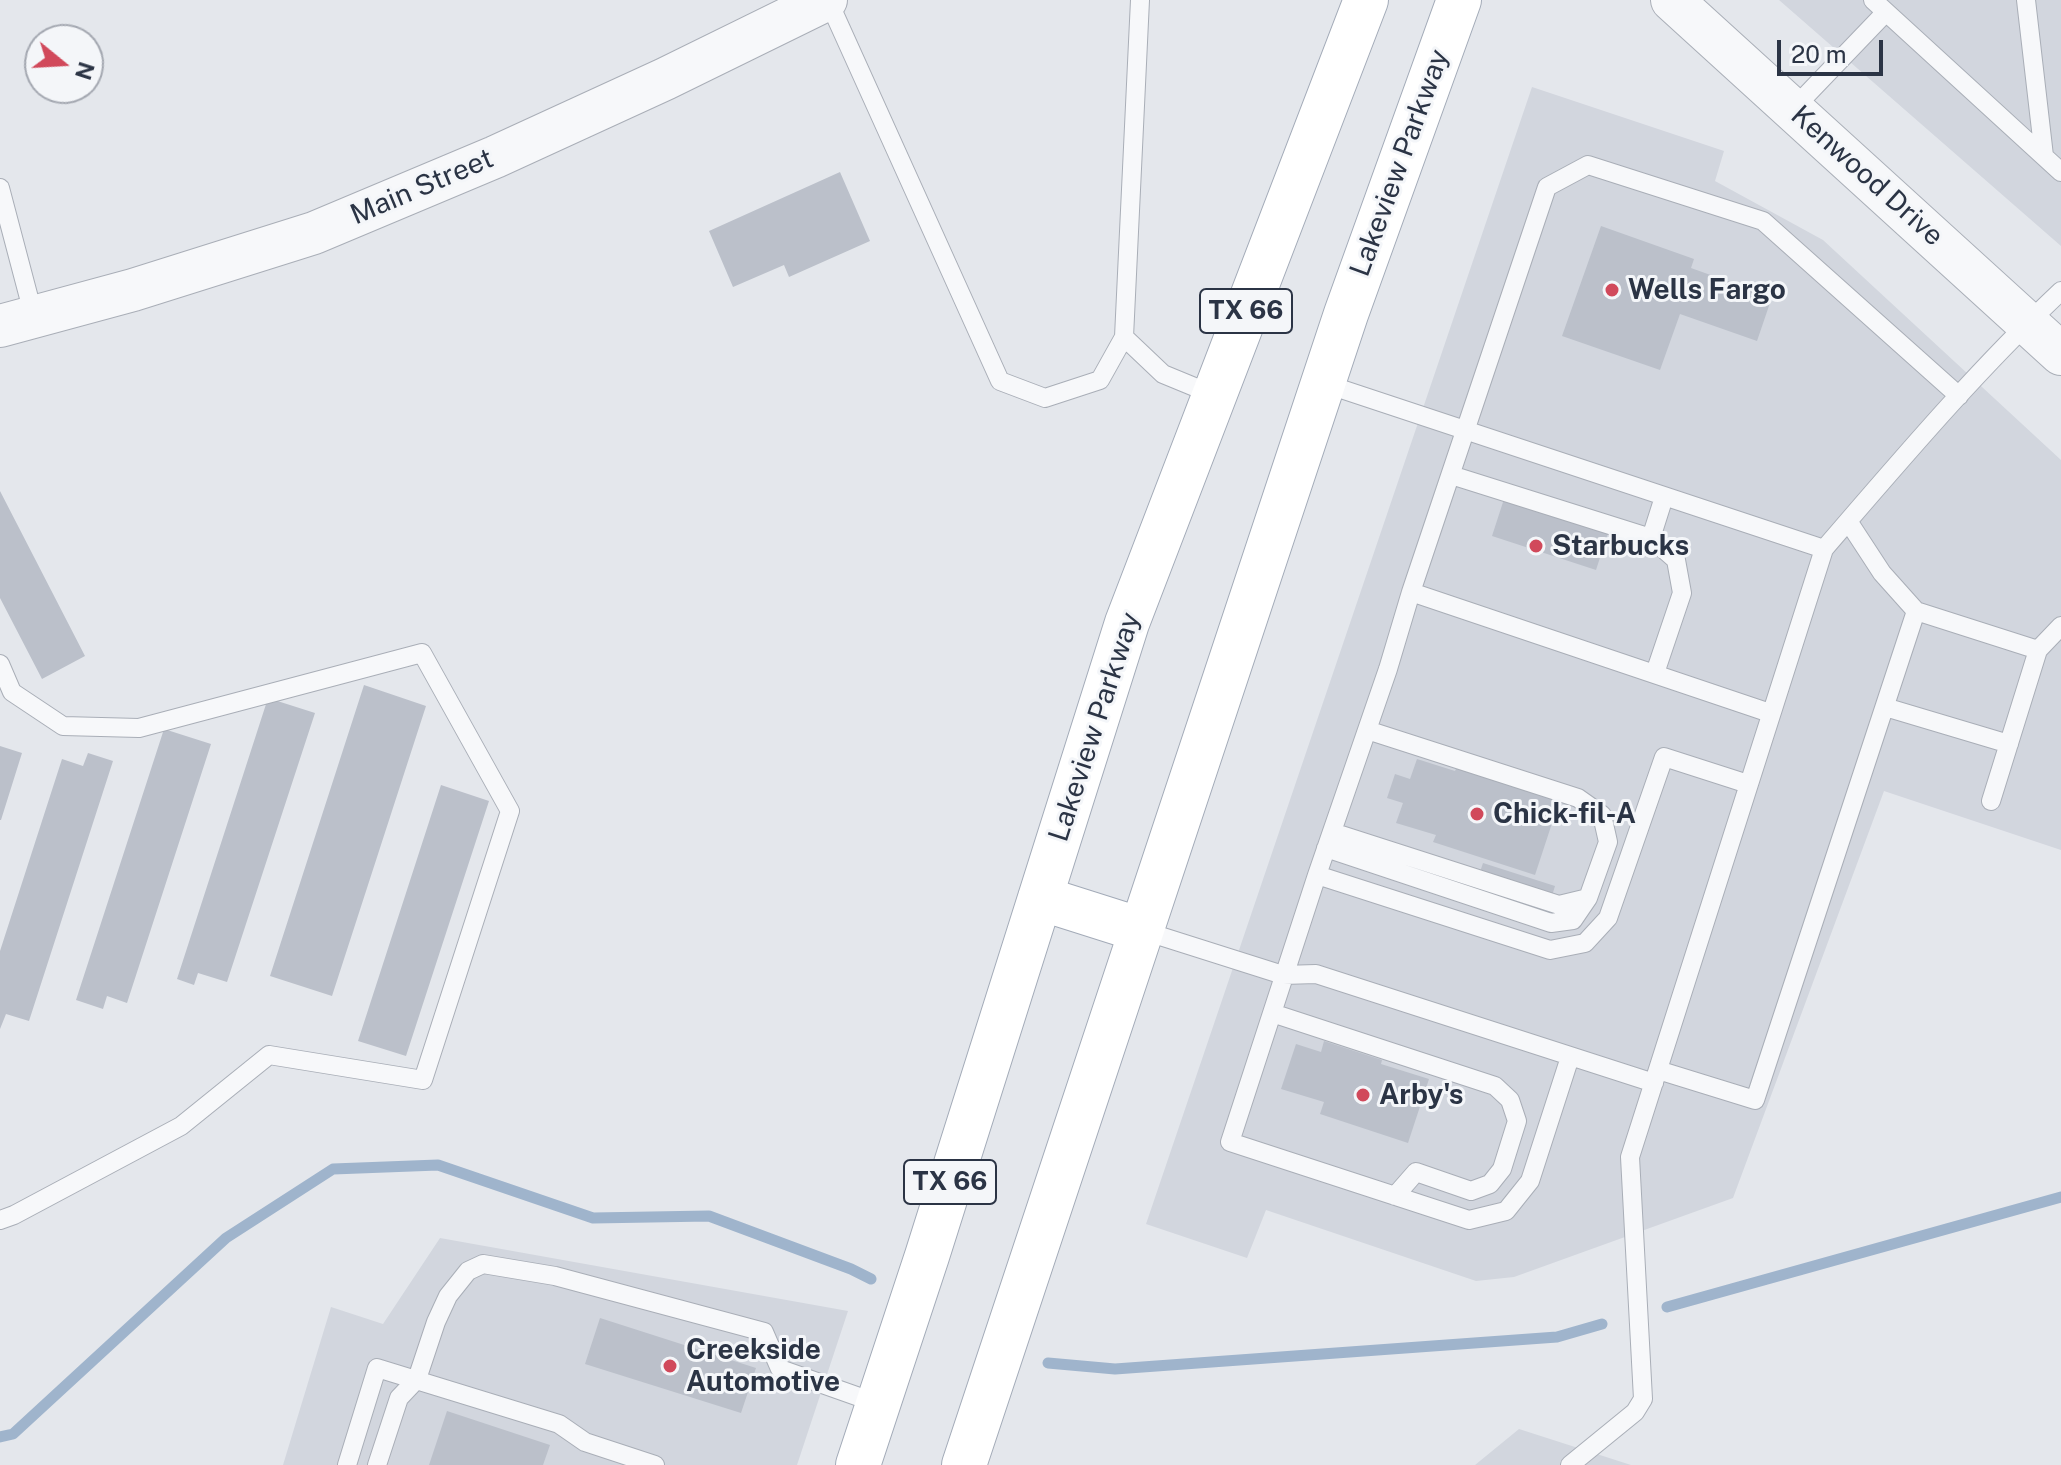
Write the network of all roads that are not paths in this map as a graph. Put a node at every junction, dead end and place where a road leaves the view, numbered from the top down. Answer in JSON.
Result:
{"nodes":[{"id":1,"x":827,"y":0,"type":"edge"},
{"id":2,"x":1140,"y":0,"type":"edge"},
{"id":3,"x":1366,"y":0,"type":"edge"},
{"id":4,"x":1459,"y":0,"type":"edge"},
{"id":5,"x":1672,"y":0,"type":"edge"},
{"id":6,"x":2026,"y":0,"type":"edge"},
{"id":7,"x":1879,"y":6,"type":"edge"},
{"id":8,"x":1793,"y":109,"type":"junction"},
{"id":9,"x":2044,"y":156,"type":"junction"},
{"id":10,"x":2061,"y":172,"type":"edge"},
{"id":11,"x":0,"y":188,"type":"edge"},
{"id":12,"x":2061,"y":291,"type":"edge"},
{"id":13,"x":17,"y":322,"type":"edge"},
{"id":14,"x":2028,"y":323,"type":"junction"},
{"id":15,"x":1124,"y":337,"type":"junction"},
{"id":16,"x":2061,"y":354,"type":"edge"},
{"id":17,"x":1323,"y":383,"type":"junction"},
{"id":18,"x":1214,"y":395,"type":"junction"},
{"id":19,"x":1959,"y":396,"type":"junction"},
{"id":20,"x":1466,"y":430,"type":"junction"},
{"id":21,"x":1451,"y":475,"type":"junction"},
{"id":22,"x":1664,"y":497,"type":"junction"},
{"id":23,"x":1848,"y":521,"type":"junction"},
{"id":24,"x":1651,"y":538,"type":"junction"},
{"id":25,"x":1824,"y":549,"type":"junction"},
{"id":26,"x":1411,"y":592,"type":"junction"},
{"id":27,"x":1916,"y":611,"type":"junction"},
{"id":28,"x":2061,"y":626,"type":"edge"},
{"id":29,"x":2038,"y":650,"type":"junction"},
{"id":30,"x":0,"y":664,"type":"edge"},
{"id":31,"x":1655,"y":673,"type":"junction"},
{"id":32,"x":1885,"y":707,"type":"junction"},
{"id":33,"x":1770,"y":713,"type":"junction"},
{"id":34,"x":1367,"y":730,"type":"junction"},
{"id":35,"x":2009,"y":744,"type":"junction"},
{"id":36,"x":1748,"y":784,"type":"junction"},
{"id":37,"x":1991,"y":801,"type":"dead end"},
{"id":38,"x":1329,"y":840,"type":"junction"},
{"id":39,"x":1317,"y":875,"type":"junction"},
{"id":40,"x":1040,"y":898,"type":"junction"},
{"id":41,"x":1141,"y":930,"type":"junction"},
{"id":42,"x":1283,"y":975,"type":"junction"},
{"id":43,"x":1272,"y":1013,"type":"junction"},
{"id":44,"x":1570,"y":1057,"type":"junction"},
{"id":45,"x":1656,"y":1077,"type":"junction"},
{"id":46,"x":1395,"y":1196,"type":"junction"},
{"id":47,"x":0,"y":1220,"type":"edge"},
{"id":48,"x":417,"y":1379,"type":"junction"},
{"id":49,"x":879,"y":1404,"type":"junction"},
{"id":50,"x":347,"y":1465,"type":"edge"},
{"id":51,"x":377,"y":1465,"type":"edge"},
{"id":52,"x":655,"y":1465,"type":"edge"},
{"id":53,"x":858,"y":1465,"type":"edge"},
{"id":54,"x":964,"y":1465,"type":"edge"},
{"id":55,"x":1570,"y":1465,"type":"edge"}],
"edges":[{"from":1,"to":13,"type":"street","name":"Main Street"},
{"from":1,"to":15,"type":"lane"},
{"from":2,"to":15,"type":"lane"},
{"from":3,"to":18,"type":"main road","name":"Lakeview Parkway","number":"TX 66"},
{"from":4,"to":17,"type":"main road","name":"Lakeview Parkway"},
{"from":5,"to":8,"type":"street","name":"Kenwood Drive"},
{"from":6,"to":9,"type":"lane"},
{"from":7,"to":8,"type":"lane"},
{"from":7,"to":9,"type":"lane"},
{"from":8,"to":14,"type":"street","name":"Kenwood Drive"},
{"from":9,"to":10,"type":"lane"},
{"from":11,"to":13,"type":"lane"},
{"from":12,"to":14,"type":"lane"},
{"from":14,"to":16,"type":"street","name":"Kenwood Drive"},
{"from":14,"to":19,"type":"lane"},
{"from":15,"to":18,"type":"lane"},
{"from":17,"to":20,"type":"lane"},
{"from":17,"to":41,"type":"main road","name":"Lakeview Parkway"},
{"from":18,"to":40,"type":"main road","name":"Lakeview Parkway","number":"TX 66"},
{"from":19,"to":20,"type":"lane"},
{"from":19,"to":23,"type":"lane"},
{"from":20,"to":21,"type":"lane"},
{"from":20,"to":22,"type":"lane"},
{"from":21,"to":24,"type":"lane"},
{"from":21,"to":26,"type":"lane"},
{"from":22,"to":24,"type":"lane"},
{"from":22,"to":25,"type":"lane"},
{"from":23,"to":25,"type":"lane"},
{"from":23,"to":27,"type":"lane"},
{"from":24,"to":31,"type":"lane"},
{"from":25,"to":33,"type":"lane"},
{"from":26,"to":31,"type":"lane"},
{"from":26,"to":34,"type":"lane"},
{"from":27,"to":29,"type":"lane"},
{"from":27,"to":32,"type":"lane"},
{"from":28,"to":29,"type":"lane"},
{"from":29,"to":35,"type":"lane"},
{"from":30,"to":47,"type":"lane"},
{"from":31,"to":33,"type":"lane"},
{"from":32,"to":35,"type":"lane"},
{"from":32,"to":45,"type":"lane"},
{"from":33,"to":36,"type":"lane"},
{"from":34,"to":38,"type":"lane"},
{"from":34,"to":38,"type":"lane"},
{"from":35,"to":37,"type":"lane"},
{"from":36,"to":39,"type":"lane"},
{"from":36,"to":45,"type":"lane"},
{"from":38,"to":39,"type":"lane"},
{"from":39,"to":42,"type":"lane"},
{"from":40,"to":41,"type":"main road"},
{"from":40,"to":49,"type":"main road","name":"Lakeview Parkway","number":"TX 66"},
{"from":41,"to":42,"type":"lane"},
{"from":41,"to":54,"type":"main road","name":"Lakeview Parkway"},
{"from":42,"to":43,"type":"lane"},
{"from":42,"to":44,"type":"lane"},
{"from":43,"to":46,"type":"lane"},
{"from":43,"to":46,"type":"lane"},
{"from":44,"to":45,"type":"lane"},
{"from":44,"to":46,"type":"lane"},
{"from":45,"to":55,"type":"lane"},
{"from":48,"to":49,"type":"lane"},
{"from":48,"to":50,"type":"lane"},
{"from":48,"to":51,"type":"lane"},
{"from":48,"to":52,"type":"lane"},
{"from":49,"to":53,"type":"main road","name":"Lakeview Parkway","number":"TX 66"}]}
